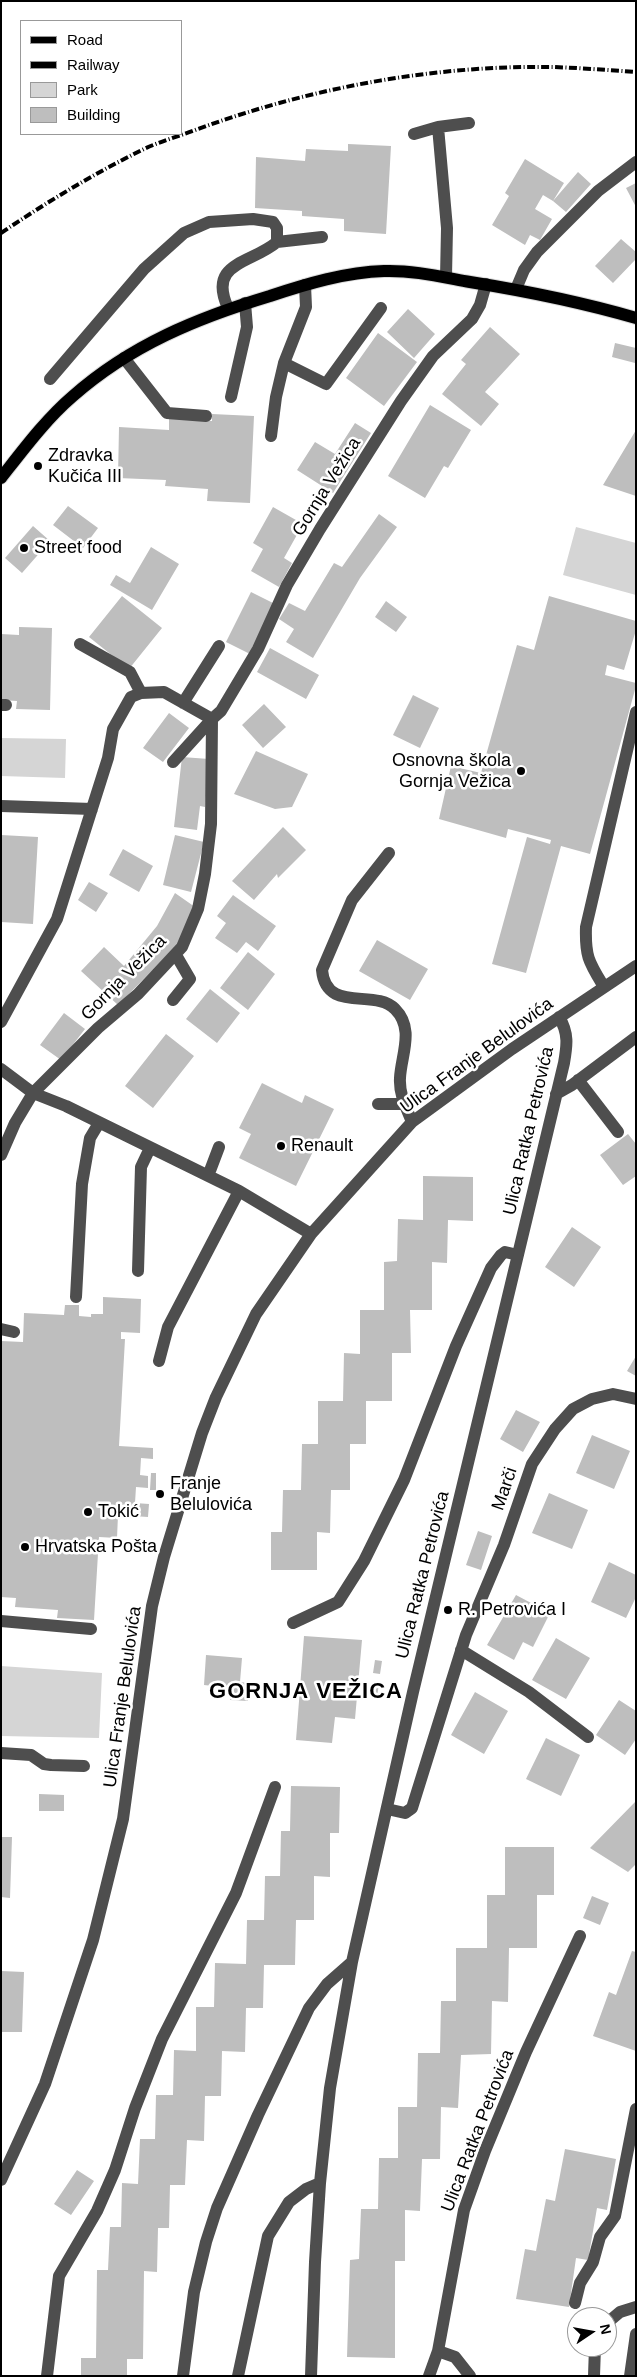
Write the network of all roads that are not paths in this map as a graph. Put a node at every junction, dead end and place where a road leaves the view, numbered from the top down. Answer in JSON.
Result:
{"nodes":[{"id":1,"x":469,"y":123,"type":"dead end"},
{"id":2,"x":438,"y":127,"type":"junction"},
{"id":3,"x":414,"y":134,"type":"dead end"},
{"id":4,"x":636,"y":162,"type":"edge"},
{"id":5,"x":322,"y":237,"type":"dead end"},
{"id":6,"x":277,"y":242,"type":"junction"},
{"id":7,"x":446,"y":278,"type":"junction"},
{"id":8,"x":486,"y":284,"type":"junction"},
{"id":9,"x":305,"y":285,"type":"junction"},
{"id":10,"x":516,"y":289,"type":"junction"},
{"id":11,"x":245,"y":303,"type":"junction"},
{"id":12,"x":228,"y":308,"type":"junction"},
{"id":13,"x":381,"y":308,"type":"dead end"},
{"id":14,"x":636,"y":318,"type":"edge"},
{"id":15,"x":124,"y":358,"type":"junction"},
{"id":16,"x":284,"y":362,"type":"junction"},
{"id":17,"x":50,"y":380,"type":"dead end"},
{"id":18,"x":230,"y":397,"type":"dead end"},
{"id":19,"x":206,"y":416,"type":"dead end"},
{"id":20,"x":271,"y":436,"type":"dead end"},
{"id":21,"x":1,"y":478,"type":"edge"},
{"id":22,"x":80,"y":644,"type":"dead end"},
{"id":23,"x":218,"y":646,"type":"dead end"},
{"id":24,"x":141,"y":693,"type":"junction"},
{"id":25,"x":183,"y":703,"type":"junction"},
{"id":26,"x":636,"y":712,"type":"edge"},
{"id":27,"x":212,"y":720,"type":"junction"},
{"id":28,"x":173,"y":762,"type":"dead end"},
{"id":29,"x":1,"y":806,"type":"edge"},
{"id":30,"x":92,"y":809,"type":"junction"},
{"id":31,"x":389,"y":853,"type":"dead end"},
{"id":32,"x":176,"y":955,"type":"junction"},
{"id":33,"x":636,"y":966,"type":"edge"},
{"id":34,"x":604,"y":987,"type":"junction"},
{"id":35,"x":173,"y":1000,"type":"dead end"},
{"id":36,"x":559,"y":1017,"type":"junction"},
{"id":37,"x":1,"y":1022,"type":"edge"},
{"id":38,"x":636,"y":1037,"type":"edge"},
{"id":39,"x":1,"y":1069,"type":"edge"},
{"id":40,"x":578,"y":1080,"type":"junction"},
{"id":41,"x":33,"y":1093,"type":"junction"},
{"id":42,"x":556,"y":1094,"type":"junction"},
{"id":43,"x":378,"y":1104,"type":"dead end"},
{"id":44,"x":404,"y":1104,"type":"junction"},
{"id":45,"x":412,"y":1122,"type":"junction"},
{"id":46,"x":99,"y":1123,"type":"junction"},
{"id":47,"x":618,"y":1132,"type":"dead end"},
{"id":48,"x":219,"y":1147,"type":"dead end"},
{"id":49,"x":150,"y":1148,"type":"junction"},
{"id":50,"x":1,"y":1155,"type":"edge"},
{"id":51,"x":208,"y":1176,"type":"junction"},
{"id":52,"x":239,"y":1191,"type":"junction"},
{"id":53,"x":311,"y":1234,"type":"junction"},
{"id":54,"x":518,"y":1255,"type":"junction"},
{"id":55,"x":138,"y":1271,"type":"dead end"},
{"id":56,"x":76,"y":1297,"type":"dead end"},
{"id":57,"x":159,"y":1361,"type":"dead end"},
{"id":58,"x":636,"y":1399,"type":"edge"},
{"id":59,"x":1,"y":1621,"type":"edge"},
{"id":60,"x":294,"y":1623,"type":"dead end"},
{"id":61,"x":91,"y":1629,"type":"dead end"},
{"id":62,"x":461,"y":1650,"type":"junction"},
{"id":63,"x":588,"y":1737,"type":"dead end"},
{"id":64,"x":1,"y":1753,"type":"edge"},
{"id":65,"x":84,"y":1766,"type":"dead end"},
{"id":66,"x":275,"y":1787,"type":"dead end"},
{"id":67,"x":387,"y":1809,"type":"junction"},
{"id":68,"x":580,"y":1936,"type":"dead end"},
{"id":69,"x":352,"y":1962,"type":"junction"},
{"id":70,"x":636,"y":2109,"type":"edge"},
{"id":71,"x":1,"y":2180,"type":"edge"},
{"id":72,"x":320,"y":2184,"type":"junction"},
{"id":73,"x":575,"y":2303,"type":"dead end"},
{"id":74,"x":636,"y":2307,"type":"edge"},
{"id":75,"x":617,"y":2314,"type":"edge"},
{"id":76,"x":636,"y":2334,"type":"edge"},
{"id":77,"x":438,"y":2351,"type":"junction"},
{"id":78,"x":595,"y":2357,"type":"edge"},
{"id":79,"x":634,"y":2359,"type":"edge"},
{"id":80,"x":47,"y":2376,"type":"edge"},
{"id":81,"x":183,"y":2376,"type":"edge"},
{"id":82,"x":238,"y":2376,"type":"edge"},
{"id":83,"x":311,"y":2376,"type":"edge"},
{"id":84,"x":429,"y":2376,"type":"edge"},
{"id":85,"x":470,"y":2376,"type":"edge"},
{"id":86,"x":594,"y":2376,"type":"edge"},
{"id":87,"x":630,"y":2376,"type":"edge"}],
"edges":[{"from":1,"to":2,"type":"street"},
{"from":2,"to":3,"type":"street"},
{"from":2,"to":7,"type":"street"},
{"from":4,"to":10,"type":"street"},
{"from":5,"to":6,"type":"street"},
{"from":6,"to":12,"type":"street"},
{"from":6,"to":17,"type":"street"},
{"from":7,"to":8,"type":"main road"},
{"from":7,"to":9,"type":"main road"},
{"from":8,"to":10,"type":"main road"},
{"from":8,"to":27,"type":"street","name":"Gornja Vežica"},
{"from":9,"to":11,"type":"main road"},
{"from":9,"to":16,"type":"street"},
{"from":10,"to":14,"type":"main road"},
{"from":11,"to":12,"type":"main road"},
{"from":11,"to":18,"type":"street"},
{"from":12,"to":15,"type":"main road"},
{"from":13,"to":16,"type":"street"},
{"from":15,"to":19,"type":"street"},
{"from":15,"to":21,"type":"main road"},
{"from":16,"to":20,"type":"street"},
{"from":22,"to":24,"type":"street"},
{"from":23,"to":25,"type":"street"},
{"from":24,"to":25,"type":"street"},
{"from":24,"to":30,"type":"street"},
{"from":25,"to":27,"type":"street"},
{"from":26,"to":34,"type":"street"},
{"from":27,"to":28,"type":"street"},
{"from":27,"to":32,"type":"street","name":"Gornja Vežica"},
{"from":29,"to":30,"type":"street"},
{"from":30,"to":37,"type":"street"},
{"from":31,"to":44,"type":"street"},
{"from":32,"to":35,"type":"street"},
{"from":32,"to":41,"type":"street","name":"Gornja Vežica"},
{"from":33,"to":34,"type":"street","name":"Ulica Franje Belulovića"},
{"from":34,"to":36,"type":"street","name":"Ulica Franje Belulovića"},
{"from":36,"to":42,"type":"street","name":"Ulica Ratka Petrovića"},
{"from":36,"to":45,"type":"street","name":"Ulica Franje Belulovića"},
{"from":38,"to":40,"type":"street"},
{"from":39,"to":41,"type":"street"},
{"from":40,"to":42,"type":"street"},
{"from":40,"to":47,"type":"street"},
{"from":41,"to":46,"type":"street"},
{"from":41,"to":50,"type":"street"},
{"from":42,"to":54,"type":"street","name":"Ulica Ratka Petrovića"},
{"from":43,"to":44,"type":"street"},
{"from":44,"to":45,"type":"street"},
{"from":45,"to":53,"type":"street","name":"Ulica Franje Belulovića"},
{"from":46,"to":49,"type":"street"},
{"from":46,"to":56,"type":"street"},
{"from":48,"to":51,"type":"street"},
{"from":49,"to":51,"type":"street"},
{"from":49,"to":55,"type":"street"},
{"from":51,"to":52,"type":"street"},
{"from":52,"to":53,"type":"street"},
{"from":52,"to":57,"type":"street"},
{"from":53,"to":71,"type":"street","name":"Ulica Franje Belulovića"},
{"from":54,"to":60,"type":"street"},
{"from":54,"to":67,"type":"street","name":"Ulica Ratka Petrovića"},
{"from":58,"to":62,"type":"street","name":"Marči"},
{"from":59,"to":61,"type":"street"},
{"from":62,"to":63,"type":"street"},
{"from":62,"to":67,"type":"street","name":"Marči"},
{"from":64,"to":65,"type":"street"},
{"from":66,"to":80,"type":"street"},
{"from":67,"to":69,"type":"street","name":"Ulica Ratka Petrovića"},
{"from":68,"to":77,"type":"street","name":"Ulica Ratka Petrovića"},
{"from":69,"to":72,"type":"street","name":"Ulica Ratka Petrovića"},
{"from":69,"to":81,"type":"street"},
{"from":70,"to":73,"type":"street"},
{"from":72,"to":82,"type":"street"},
{"from":72,"to":83,"type":"street","name":"Ulica Ratka Petrovića"},
{"from":74,"to":75,"type":"street"},
{"from":76,"to":79,"type":"street"},
{"from":77,"to":84,"type":"street","name":"Ulica Ratka Petrovića"},
{"from":77,"to":85,"type":"street"},
{"from":78,"to":86,"type":"street"},
{"from":79,"to":87,"type":"street"}]}
